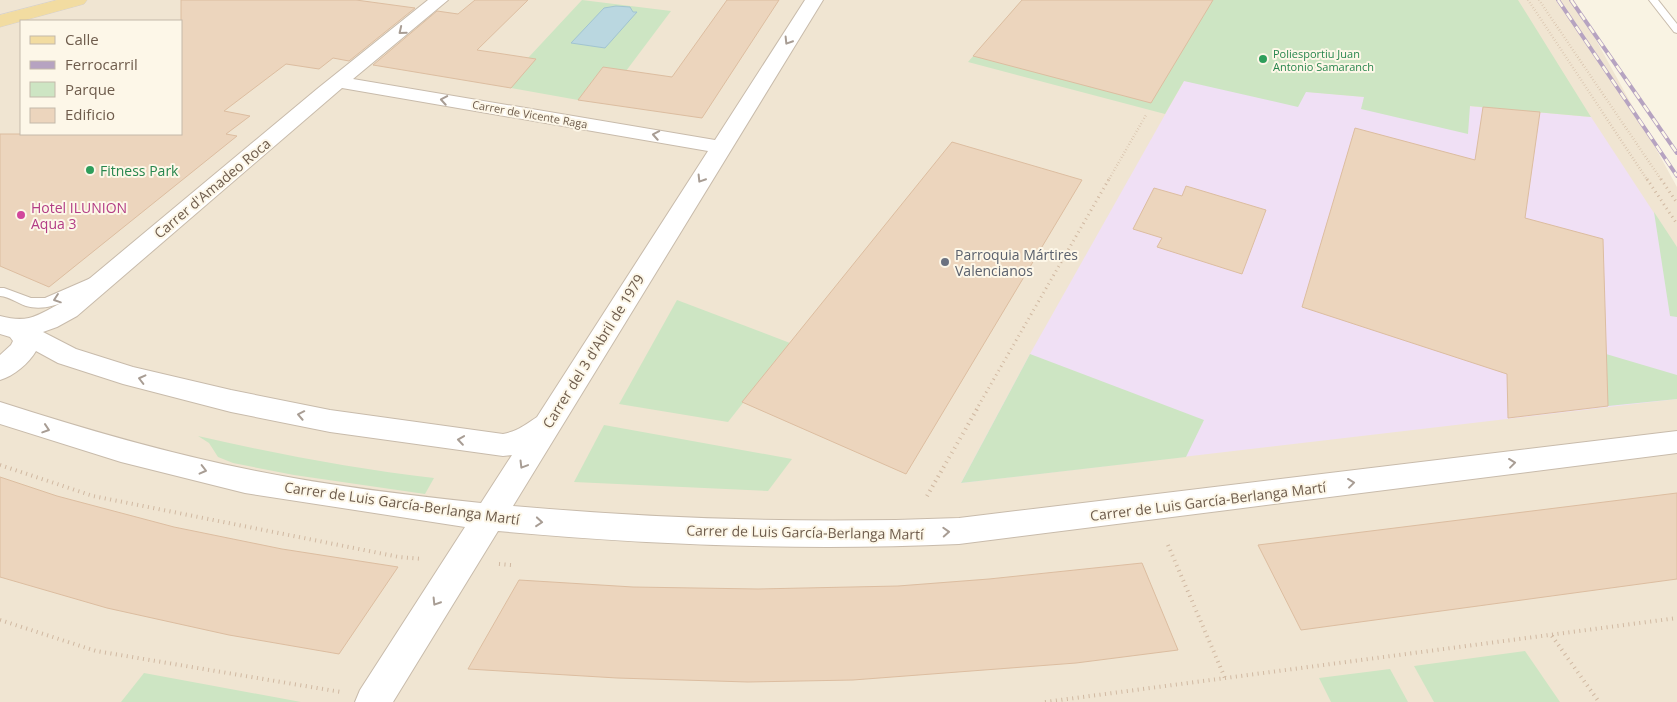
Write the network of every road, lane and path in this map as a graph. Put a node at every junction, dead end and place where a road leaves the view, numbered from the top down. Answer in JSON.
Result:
{"nodes":[{"id":1,"x":78,"y":0,"type":"edge"},
{"id":2,"x":440,"y":0,"type":"edge"},
{"id":3,"x":814,"y":0,"type":"edge"},
{"id":4,"x":1528,"y":0,"type":"edge"},
{"id":5,"x":1539,"y":0,"type":"edge"},
{"id":6,"x":1653,"y":0,"type":"edge"},
{"id":7,"x":0,"y":21,"type":"edge"},
{"id":8,"x":1677,"y":30,"type":"edge"},
{"id":9,"x":338,"y":82,"type":"junction"},
{"id":10,"x":1146,"y":115,"type":"dead end"},
{"id":11,"x":721,"y":146,"type":"junction"},
{"id":12,"x":1677,"y":203,"type":"edge"},
{"id":13,"x":1677,"y":224,"type":"edge"},
{"id":14,"x":130,"y":258,"type":"junction"},
{"id":15,"x":0,"y":292,"type":"edge"},
{"id":16,"x":9,"y":328,"type":"edge"},
{"id":17,"x":0,"y":370,"type":"edge"},
{"id":18,"x":0,"y":413,"type":"edge"},
{"id":19,"x":552,"y":416,"type":"junction"},
{"id":20,"x":1677,"y":442,"type":"edge"},
{"id":21,"x":0,"y":465,"type":"edge"},
{"id":22,"x":927,"y":496,"type":"dead end"},
{"id":23,"x":491,"y":517,"type":"junction"},
{"id":24,"x":1168,"y":546,"type":"dead end"},
{"id":25,"x":462,"y":561,"type":"junction"},
{"id":26,"x":511,"y":565,"type":"dead end"},
{"id":27,"x":1677,"y":618,"type":"edge"},
{"id":28,"x":0,"y":620,"type":"edge"},
{"id":29,"x":1552,"y":636,"type":"junction"},
{"id":30,"x":1225,"y":678,"type":"junction"},
{"id":31,"x":374,"y":700,"type":"edge"},
{"id":32,"x":1046,"y":702,"type":"edge"},
{"id":33,"x":1599,"y":702,"type":"edge"}],
"edges":[{"from":1,"to":7,"type":"main road"},
{"from":2,"to":9,"type":"street","name":"Carrer d'Amadeo Roca","one_way":true},
{"from":3,"to":11,"type":"street","name":"Carrer del 3 d'Abril de 1979","one_way":true},
{"from":4,"to":13,"type":"path"},
{"from":5,"to":12,"type":"path"},
{"from":6,"to":8,"type":"lane"},
{"from":11,"to":9,"type":"street","name":"Carrer de Vicente Raga","one_way":true},
{"from":9,"to":14,"type":"street","name":"Carrer d'Amadeo Roca"},
{"from":10,"to":22,"type":"path"},
{"from":11,"to":19,"type":"street","name":"Carrer del 3 d'Abril de 1979","one_way":true},
{"from":14,"to":15,"type":"lane","one_way":true},
{"from":14,"to":16,"type":"street","name":"Carrer d'Amadeo Roca"},
{"from":16,"to":17,"type":"street"},
{"from":19,"to":16,"type":"street","one_way":true},
{"from":18,"to":23,"type":"street","name":"Carrer de Luis García-Berlanga Martí","one_way":true},
{"from":19,"to":23,"type":"street","name":"Carrer del 3 d'Abril de 1979","one_way":true},
{"from":23,"to":20,"type":"street","name":"Carrer de Luis García-Berlanga Martí","one_way":true},
{"from":21,"to":25,"type":"path"},
{"from":23,"to":25,"type":"street","name":"Carrer del 3 d'Abril de 1979"},
{"from":24,"to":30,"type":"path"},
{"from":25,"to":26,"type":"path"},
{"from":25,"to":31,"type":"street","name":"Carrer del 3 d'Abril de 1979","one_way":true},
{"from":27,"to":29,"type":"path"},
{"from":28,"to":31,"type":"path"},
{"from":29,"to":30,"type":"path"},
{"from":29,"to":33,"type":"path"},
{"from":30,"to":32,"type":"path"}]}
